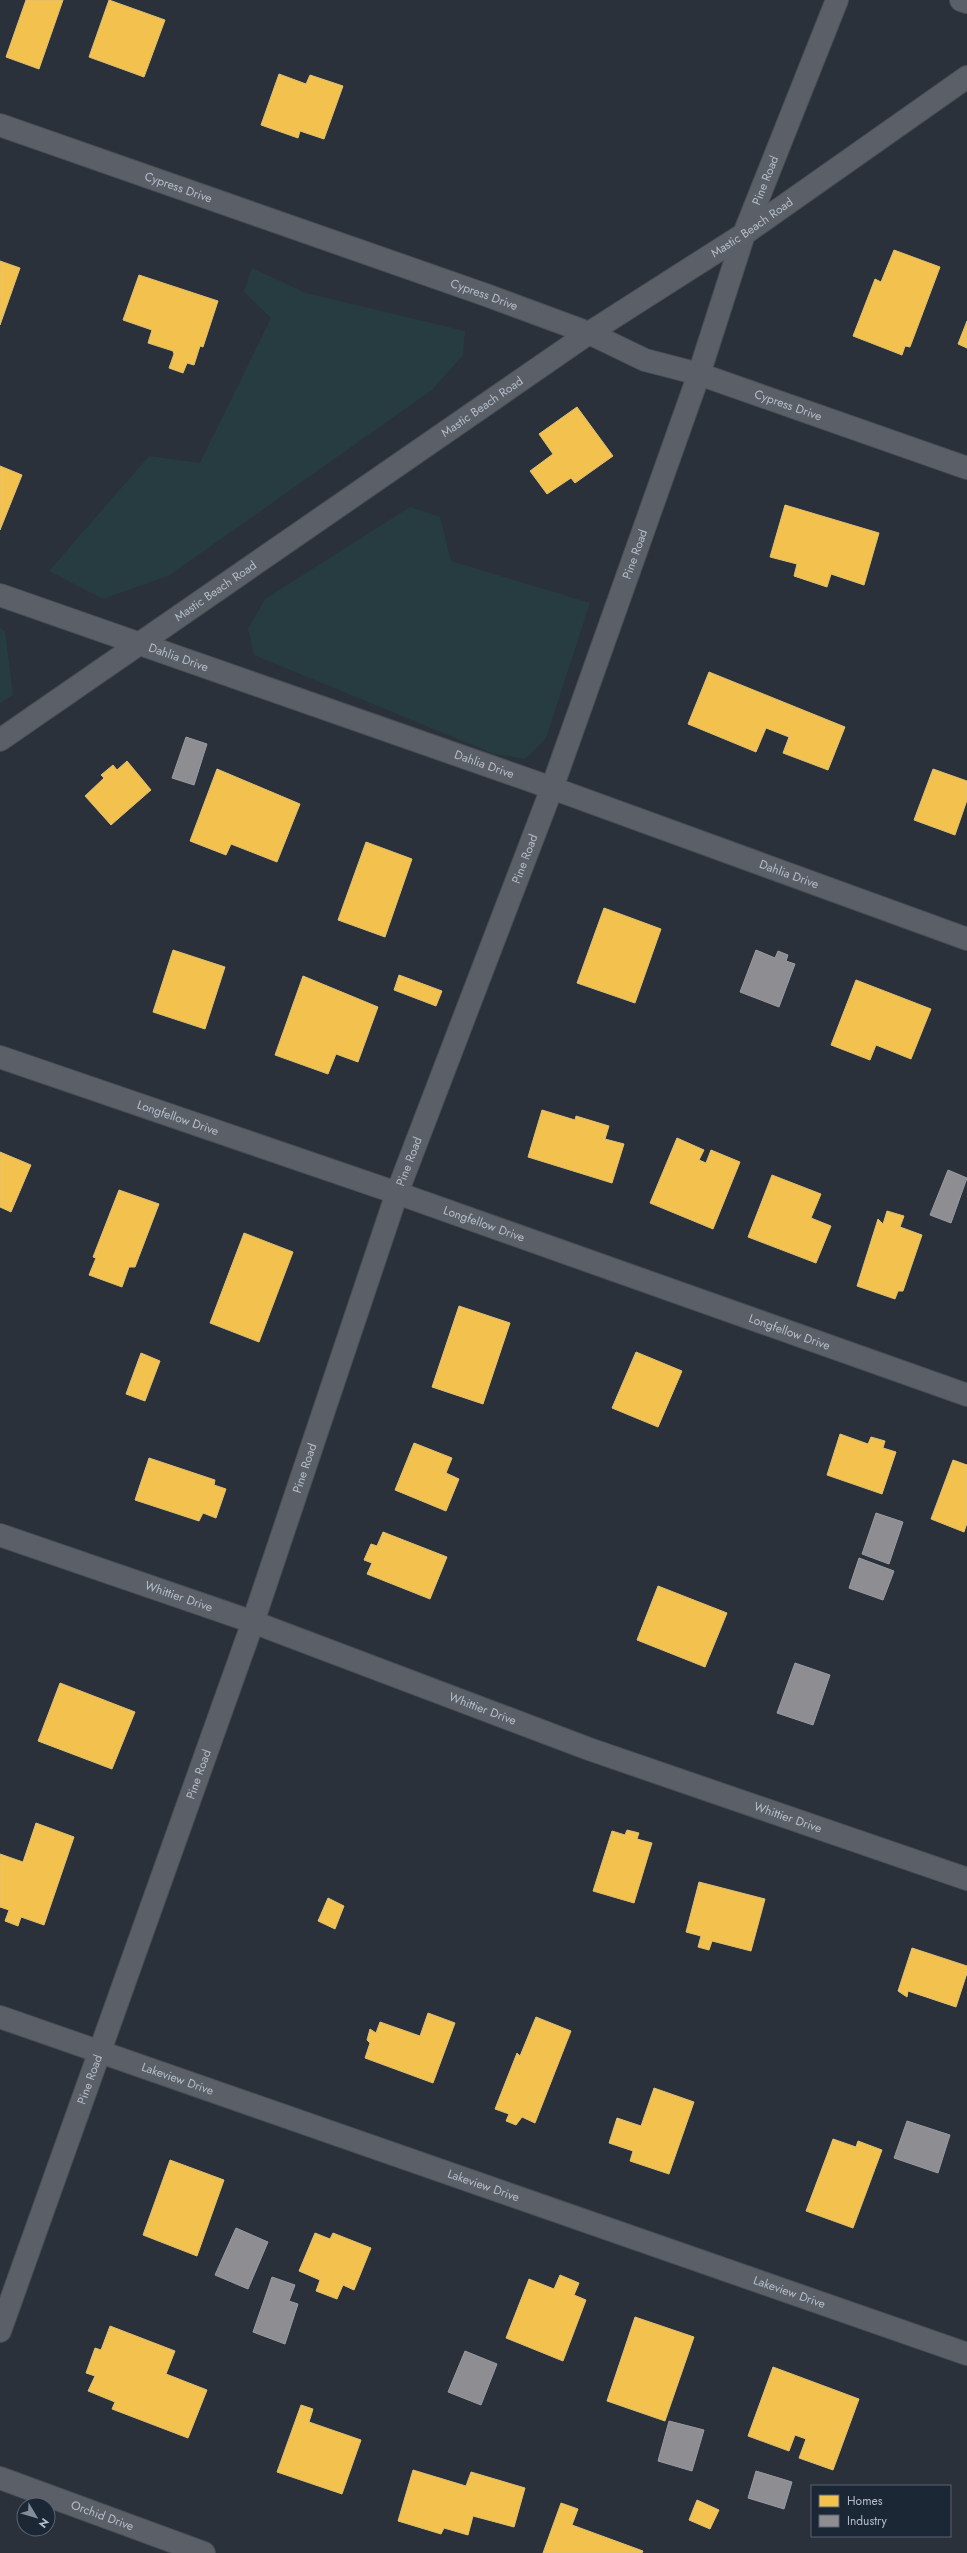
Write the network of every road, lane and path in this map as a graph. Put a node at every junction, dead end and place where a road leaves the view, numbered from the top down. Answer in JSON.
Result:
{"nodes":[{"id":1,"x":837,"y":0,"type":"edge"},
{"id":2,"x":961,"y":0,"type":"edge"},
{"id":3,"x":967,"y":2,"type":"edge"},
{"id":4,"x":967,"y":77,"type":"edge"},
{"id":5,"x":0,"y":124,"type":"edge"},
{"id":6,"x":744,"y":234,"type":"junction"},
{"id":7,"x":589,"y":333,"type":"junction"},
{"id":8,"x":699,"y":374,"type":"junction"},
{"id":9,"x":967,"y":468,"type":"edge"},
{"id":10,"x":0,"y":595,"type":"edge"},
{"id":11,"x":138,"y":644,"type":"junction"},
{"id":12,"x":0,"y":740,"type":"edge"},
{"id":13,"x":552,"y":788,"type":"junction"},
{"id":14,"x":967,"y":939,"type":"edge"},
{"id":15,"x":0,"y":1057,"type":"edge"},
{"id":16,"x":397,"y":1193,"type":"junction"},
{"id":17,"x":967,"y":1395,"type":"edge"},
{"id":18,"x":0,"y":1535,"type":"edge"},
{"id":19,"x":252,"y":1622,"type":"junction"},
{"id":20,"x":967,"y":1879,"type":"edge"},
{"id":21,"x":0,"y":2017,"type":"edge"},
{"id":22,"x":100,"y":2053,"type":"junction"},
{"id":23,"x":0,"y":2331,"type":"edge"},
{"id":24,"x":967,"y":2354,"type":"edge"},
{"id":25,"x":0,"y":2478,"type":"edge"},
{"id":26,"x":204,"y":2553,"type":"edge"}],
"edges":[{"from":1,"to":6,"type":"street","name":"Pine Road"},
{"from":2,"to":3,"type":"street"},
{"from":4,"to":6,"type":"street","name":"Mastic Beach Road"},
{"from":5,"to":7,"type":"street","name":"Cypress Drive"},
{"from":6,"to":7,"type":"street","name":"Mastic Beach Road"},
{"from":6,"to":8,"type":"street","name":"Pine Road"},
{"from":7,"to":8,"type":"street","name":"Cypress Drive"},
{"from":7,"to":11,"type":"street","name":"Mastic Beach Road"},
{"from":8,"to":9,"type":"street","name":"Cypress Drive"},
{"from":8,"to":13,"type":"street","name":"Pine Road"},
{"from":10,"to":11,"type":"street","name":"Dahlia Drive"},
{"from":11,"to":12,"type":"street","name":"Mastic Beach Road"},
{"from":11,"to":13,"type":"street","name":"Dahlia Drive"},
{"from":13,"to":14,"type":"street","name":"Dahlia Drive"},
{"from":13,"to":16,"type":"street","name":"Pine Road"},
{"from":15,"to":16,"type":"street","name":"Longfellow Drive"},
{"from":16,"to":17,"type":"street","name":"Longfellow Drive"},
{"from":16,"to":19,"type":"street","name":"Pine Road"},
{"from":18,"to":19,"type":"street","name":"Whittier Drive"},
{"from":19,"to":20,"type":"street","name":"Whittier Drive"},
{"from":19,"to":22,"type":"street","name":"Pine Road"},
{"from":21,"to":22,"type":"street","name":"Lakeview Drive"},
{"from":22,"to":23,"type":"street","name":"Pine Road"},
{"from":22,"to":24,"type":"street","name":"Lakeview Drive"},
{"from":25,"to":26,"type":"street","name":"Orchid Drive"}]}
